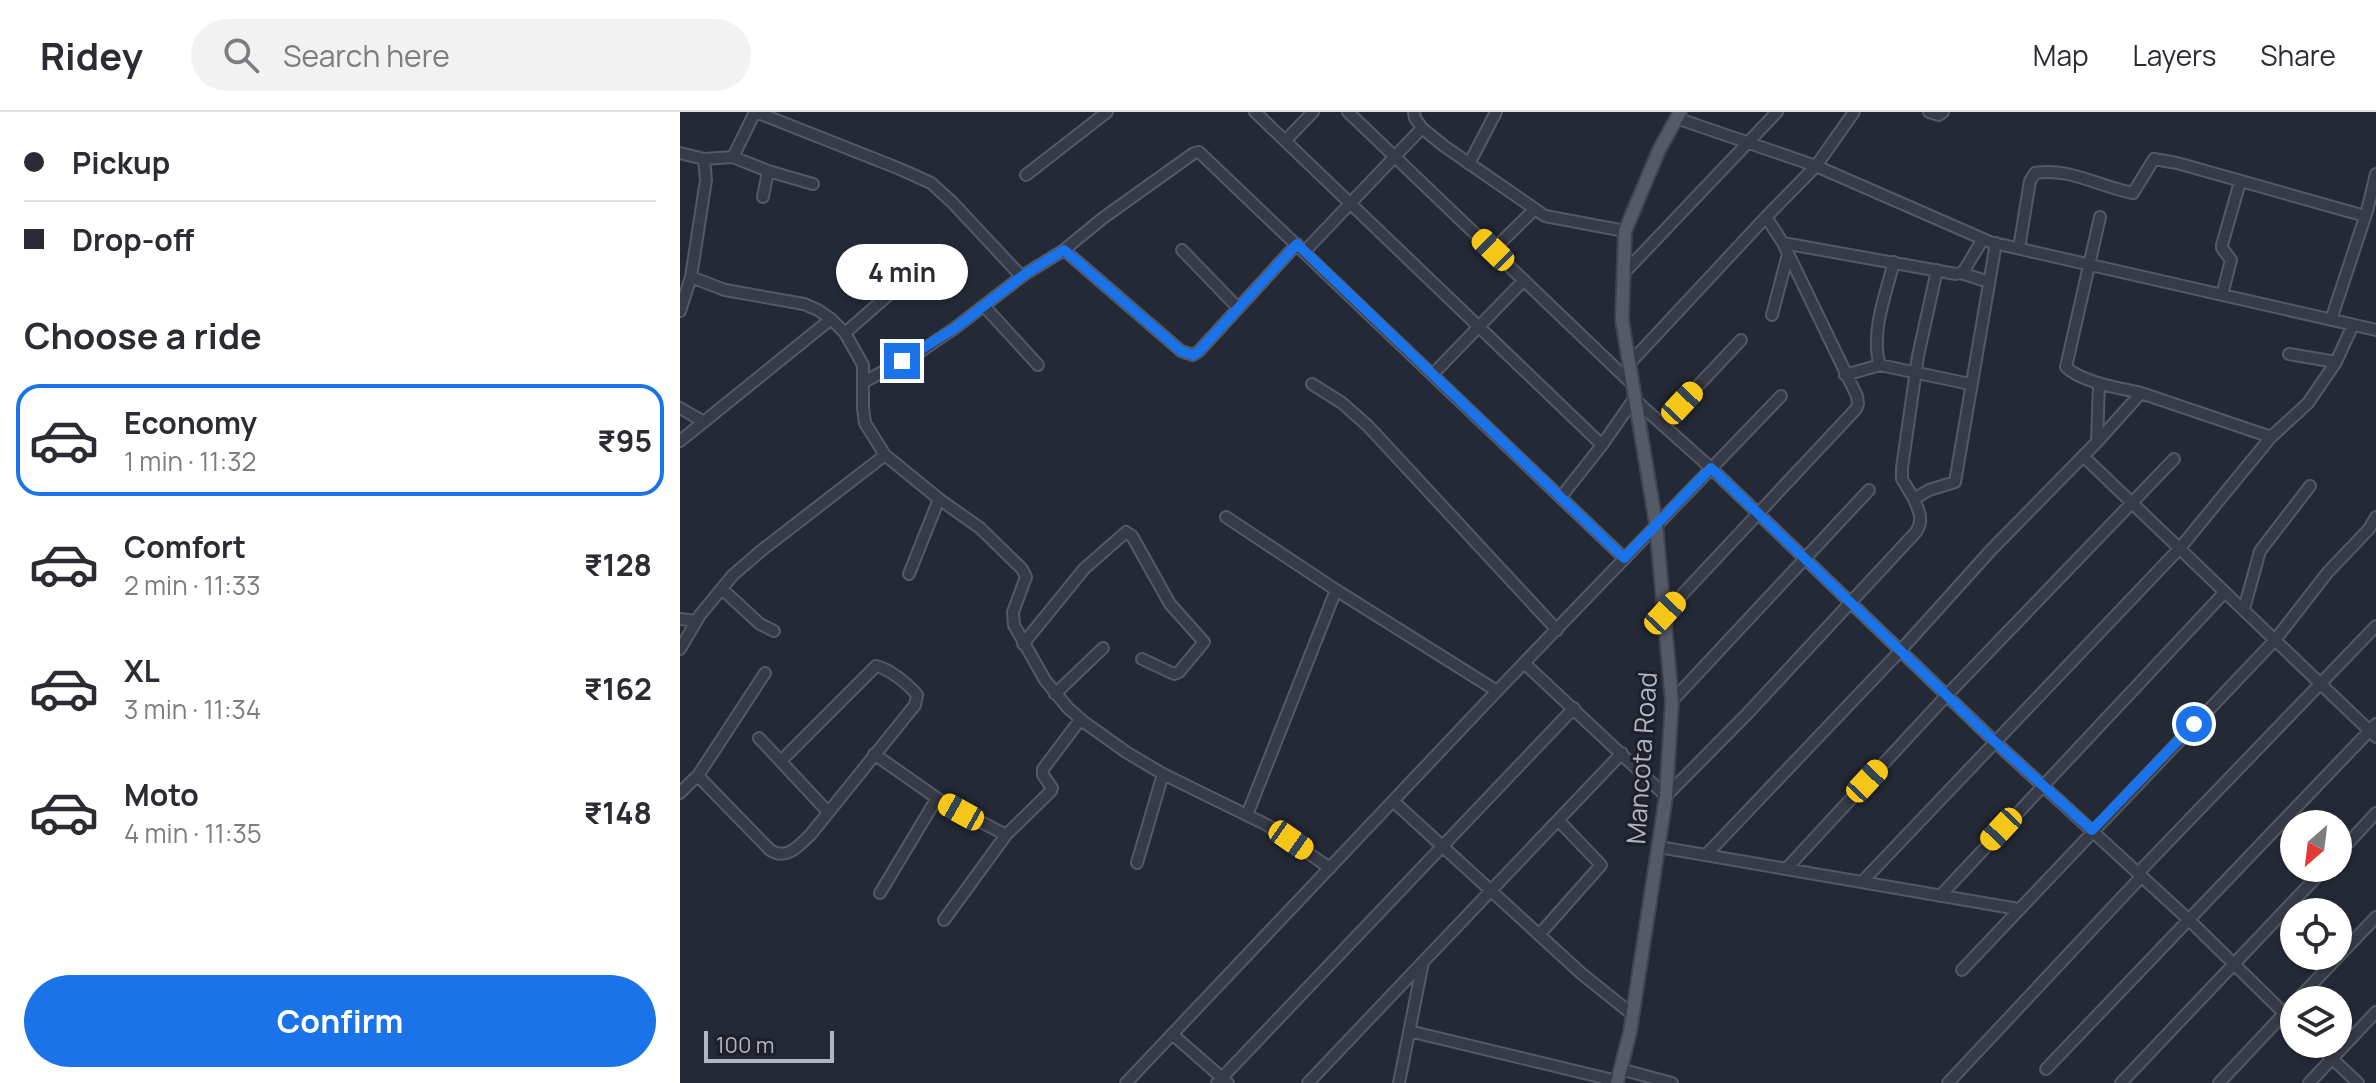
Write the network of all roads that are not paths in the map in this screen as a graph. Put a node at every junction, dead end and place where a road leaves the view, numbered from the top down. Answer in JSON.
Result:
{"nodes":[{"id":1,"x":755,"y":112,"type":"edge"},
{"id":2,"x":1107,"y":112,"type":"edge"},
{"id":3,"x":1255,"y":112,"type":"edge"},
{"id":4,"x":1313,"y":112,"type":"edge"},
{"id":5,"x":1348,"y":112,"type":"edge"},
{"id":6,"x":1414,"y":112,"type":"edge"},
{"id":7,"x":1496,"y":112,"type":"edge"},
{"id":8,"x":1777,"y":112,"type":"edge"},
{"id":9,"x":1854,"y":112,"type":"edge"},
{"id":10,"x":1929,"y":112,"type":"edge"},
{"id":11,"x":1943,"y":112,"type":"edge"},
{"id":12,"x":1678,"y":115,"type":"edge"},
{"id":13,"x":1422,"y":128,"type":"junction"},
{"id":14,"x":1285,"y":141,"type":"junction"},
{"id":15,"x":1749,"y":143,"type":"junction"},
{"id":16,"x":680,"y":153,"type":"edge"},
{"id":17,"x":733,"y":157,"type":"junction"},
{"id":18,"x":1395,"y":157,"type":"junction"},
{"id":19,"x":704,"y":159,"type":"junction"},
{"id":20,"x":1469,"y":164,"type":"junction"},
{"id":21,"x":1816,"y":166,"type":"junction"},
{"id":22,"x":768,"y":171,"type":"junction"},
{"id":23,"x":2376,"y":174,"type":"edge"},
{"id":24,"x":1026,"y":175,"type":"dead end"},
{"id":25,"x":2240,"y":182,"type":"junction"},
{"id":26,"x":813,"y":184,"type":"dead end"},
{"id":27,"x":763,"y":197,"type":"dead end"},
{"id":28,"x":1351,"y":203,"type":"junction"},
{"id":29,"x":1534,"y":210,"type":"junction"},
{"id":30,"x":2365,"y":216,"type":"junction"},
{"id":31,"x":1766,"y":217,"type":"junction"},
{"id":32,"x":2100,"y":217,"type":"dead end"},
{"id":33,"x":1625,"y":231,"type":"junction"},
{"id":34,"x":1983,"y":239,"type":"junction"},
{"id":35,"x":1996,"y":243,"type":"junction"},
{"id":36,"x":1301,"y":248,"type":"junction"},
{"id":37,"x":1786,"y":248,"type":"junction"},
{"id":38,"x":2019,"y":248,"type":"junction"},
{"id":39,"x":1064,"y":250,"type":"junction"},
{"id":40,"x":1182,"y":250,"type":"dead end"},
{"id":41,"x":1493,"y":250,"type":"junction"},
{"id":42,"x":926,"y":262,"type":"dead end"},
{"id":43,"x":1894,"y":262,"type":"junction"},
{"id":44,"x":2089,"y":264,"type":"junction"},
{"id":45,"x":1937,"y":270,"type":"junction"},
{"id":46,"x":1624,"y":273,"type":"junction"},
{"id":47,"x":1961,"y":273,"type":"junction"},
{"id":48,"x":1021,"y":276,"type":"junction"},
{"id":49,"x":691,"y":277,"type":"junction"},
{"id":50,"x":1524,"y":280,"type":"junction"},
{"id":51,"x":1989,"y":282,"type":"junction"},
{"id":52,"x":2222,"y":295,"type":"junction"},
{"id":53,"x":984,"y":306,"type":"junction"},
{"id":54,"x":1238,"y":308,"type":"junction"},
{"id":55,"x":680,"y":311,"type":"edge"},
{"id":56,"x":1772,"y":315,"type":"dead end"},
{"id":57,"x":831,"y":319,"type":"junction"},
{"id":58,"x":2331,"y":320,"type":"junction"},
{"id":59,"x":2353,"y":325,"type":"junction"},
{"id":60,"x":1481,"y":327,"type":"junction"},
{"id":61,"x":2376,"y":330,"type":"edge"},
{"id":62,"x":845,"y":333,"type":"junction"},
{"id":63,"x":1741,"y":340,"type":"dead end"},
{"id":64,"x":2289,"y":354,"type":"dead end"},
{"id":65,"x":2336,"y":362,"type":"junction"},
{"id":66,"x":1629,"y":364,"type":"junction"},
{"id":67,"x":1038,"y":365,"type":"dead end"},
{"id":68,"x":1880,"y":365,"type":"junction"},
{"id":69,"x":1433,"y":374,"type":"junction"},
{"id":70,"x":1915,"y":374,"type":"junction"},
{"id":71,"x":1845,"y":375,"type":"junction"},
{"id":72,"x":864,"y":382,"type":"junction"},
{"id":73,"x":1631,"y":383,"type":"junction"},
{"id":74,"x":2099,"y":383,"type":"junction"},
{"id":75,"x":1312,"y":384,"type":"dead end"},
{"id":76,"x":1970,"y":384,"type":"junction"},
{"id":77,"x":2141,"y":393,"type":"junction"},
{"id":78,"x":1781,"y":396,"type":"dead end"},
{"id":79,"x":1634,"y":399,"type":"junction"},
{"id":80,"x":680,"y":408,"type":"edge"},
{"id":81,"x":704,"y":422,"type":"junction"},
{"id":82,"x":1662,"y":424,"type":"junction"},
{"id":83,"x":2271,"y":437,"type":"junction"},
{"id":84,"x":680,"y":441,"type":"edge"},
{"id":85,"x":2097,"y":442,"type":"junction"},
{"id":86,"x":1602,"y":445,"type":"junction"},
{"id":87,"x":885,"y":455,"type":"junction"},
{"id":88,"x":2083,"y":456,"type":"junction"},
{"id":89,"x":2174,"y":459,"type":"dead end"},
{"id":90,"x":1711,"y":468,"type":"junction"},
{"id":91,"x":2310,"y":486,"type":"dead end"},
{"id":92,"x":1869,"y":490,"type":"dead end"},
{"id":93,"x":1561,"y":497,"type":"junction"},
{"id":94,"x":939,"y":499,"type":"junction"},
{"id":95,"x":1914,"y":499,"type":"junction"},
{"id":96,"x":2132,"y":503,"type":"junction"},
{"id":97,"x":1758,"y":514,"type":"junction"},
{"id":98,"x":1226,"y":517,"type":"dead end"},
{"id":99,"x":2376,"y":517,"type":"edge"},
{"id":100,"x":1656,"y":524,"type":"junction"},
{"id":101,"x":2180,"y":548,"type":"junction"},
{"id":102,"x":1624,"y":558,"type":"junction"},
{"id":103,"x":1807,"y":559,"type":"junction"},
{"id":104,"x":909,"y":574,"type":"dead end"},
{"id":105,"x":722,"y":589,"type":"junction"},
{"id":106,"x":1336,"y":590,"type":"junction"},
{"id":107,"x":2224,"y":593,"type":"junction"},
{"id":108,"x":1851,"y":603,"type":"junction"},
{"id":109,"x":2244,"y":609,"type":"junction"},
{"id":110,"x":1665,"y":613,"type":"junction"},
{"id":111,"x":680,"y":619,"type":"edge"},
{"id":112,"x":696,"y":621,"type":"junction"},
{"id":113,"x":2376,"y":626,"type":"edge"},
{"id":114,"x":1557,"y":630,"type":"junction"},
{"id":115,"x":774,"y":631,"type":"dead end"},
{"id":116,"x":2275,"y":640,"type":"junction"},
{"id":117,"x":1023,"y":644,"type":"junction"},
{"id":118,"x":1103,"y":648,"type":"dead end"},
{"id":119,"x":680,"y":649,"type":"edge"},
{"id":120,"x":1901,"y":650,"type":"junction"},
{"id":121,"x":1142,"y":659,"type":"dead end"},
{"id":122,"x":1524,"y":663,"type":"junction"},
{"id":123,"x":765,"y":673,"type":"dead end"},
{"id":124,"x":2320,"y":685,"type":"junction"},
{"id":125,"x":1497,"y":691,"type":"junction"},
{"id":126,"x":1055,"y":694,"type":"junction"},
{"id":127,"x":1948,"y":694,"type":"junction"},
{"id":128,"x":1672,"y":701,"type":"junction"},
{"id":129,"x":1574,"y":708,"type":"junction"},
{"id":130,"x":1080,"y":720,"type":"junction"},
{"id":131,"x":2374,"y":731,"type":"edge"},
{"id":132,"x":759,"y":738,"type":"dead end"},
{"id":133,"x":1994,"y":741,"type":"junction"},
{"id":134,"x":1622,"y":753,"type":"junction"},
{"id":135,"x":874,"y":754,"type":"junction"},
{"id":136,"x":781,"y":761,"type":"junction"},
{"id":137,"x":1163,"y":774,"type":"junction"},
{"id":138,"x":697,"y":777,"type":"junction"},
{"id":139,"x":2042,"y":785,"type":"junction"},
{"id":140,"x":680,"y":793,"type":"edge"},
{"id":141,"x":1666,"y":796,"type":"junction"},
{"id":142,"x":937,"y":798,"type":"junction"},
{"id":143,"x":1393,"y":801,"type":"junction"},
{"id":144,"x":828,"y":812,"type":"junction"},
{"id":145,"x":2376,"y":813,"type":"edge"},
{"id":146,"x":1247,"y":815,"type":"junction"},
{"id":147,"x":1558,"y":820,"type":"junction"},
{"id":148,"x":2092,"y":830,"type":"junction"},
{"id":149,"x":1006,"y":835,"type":"junction"},
{"id":150,"x":2352,"y":839,"type":"edge"},
{"id":151,"x":1443,"y":847,"type":"junction"},
{"id":152,"x":1659,"y":847,"type":"junction"},
{"id":153,"x":1706,"y":855,"type":"junction"},
{"id":154,"x":1137,"y":863,"type":"dead end"},
{"id":155,"x":1330,"y":868,"type":"junction"},
{"id":156,"x":1787,"y":868,"type":"junction"},
{"id":157,"x":2139,"y":875,"type":"junction"},
{"id":158,"x":1862,"y":882,"type":"junction"},
{"id":159,"x":2312,"y":882,"type":"edge"},
{"id":160,"x":1490,"y":891,"type":"junction"},
{"id":161,"x":880,"y":893,"type":"dead end"},
{"id":162,"x":1940,"y":896,"type":"junction"},
{"id":163,"x":2018,"y":909,"type":"junction"},
{"id":164,"x":2376,"y":917,"type":"edge"},
{"id":165,"x":2188,"y":919,"type":"junction"},
{"id":166,"x":944,"y":920,"type":"dead end"},
{"id":167,"x":1539,"y":935,"type":"junction"},
{"id":168,"x":1423,"y":962,"type":"junction"},
{"id":169,"x":2235,"y":964,"type":"junction"},
{"id":170,"x":1962,"y":970,"type":"dead end"},
{"id":171,"x":2309,"y":986,"type":"edge"},
{"id":172,"x":2280,"y":1009,"type":"edge"},
{"id":173,"x":2376,"y":1012,"type":"edge"},
{"id":174,"x":1633,"y":1015,"type":"junction"},
{"id":175,"x":2280,"y":1017,"type":"edge"},
{"id":176,"x":1409,"y":1031,"type":"junction"},
{"id":177,"x":1172,"y":1034,"type":"junction"},
{"id":178,"x":2352,"y":1037,"type":"edge"},
{"id":179,"x":2332,"y":1058,"type":"joint"},
{"id":180,"x":2046,"y":1069,"type":"dead end"},
{"id":181,"x":1618,"y":1078,"type":"edge"},
{"id":182,"x":1223,"y":1081,"type":"edge"},
{"id":183,"x":1126,"y":1083,"type":"edge"},
{"id":184,"x":1308,"y":1083,"type":"edge"},
{"id":185,"x":1399,"y":1083,"type":"edge"},
{"id":186,"x":1672,"y":1083,"type":"edge"},
{"id":187,"x":1948,"y":1083,"type":"edge"},
{"id":188,"x":2121,"y":1083,"type":"edge"},
{"id":189,"x":2219,"y":1083,"type":"edge"},
{"id":190,"x":2309,"y":1083,"type":"edge"},
{"id":191,"x":2358,"y":1083,"type":"edge"}],
"edges":[{"from":1,"to":17,"type":"street"},
{"from":1,"to":48,"type":"street"},
{"from":2,"to":24,"type":"street"},
{"from":3,"to":14,"type":"street"},
{"from":4,"to":14,"type":"street"},
{"from":5,"to":18,"type":"street"},
{"from":6,"to":13,"type":"street"},
{"from":7,"to":20,"type":"street"},
{"from":8,"to":15,"type":"street"},
{"from":9,"to":21,"type":"street"},
{"from":10,"to":11,"type":"street"},
{"from":12,"to":15,"type":"street"},
{"from":12,"to":33,"type":"main road","name":"Mancota Road"},
{"from":13,"to":18,"type":"street"},
{"from":13,"to":20,"type":"street"},
{"from":14,"to":28,"type":"street"},
{"from":15,"to":21,"type":"street"},
{"from":15,"to":46,"type":"street"},
{"from":16,"to":19,"type":"street"},
{"from":17,"to":19,"type":"street"},
{"from":17,"to":22,"type":"street"},
{"from":18,"to":28,"type":"street"},
{"from":18,"to":41,"type":"street"},
{"from":19,"to":49,"type":"street"},
{"from":20,"to":29,"type":"street"},
{"from":21,"to":31,"type":"street"},
{"from":21,"to":34,"type":"street"},
{"from":22,"to":26,"type":"street"},
{"from":22,"to":27,"type":"street"},
{"from":23,"to":30,"type":"street"},
{"from":25,"to":30,"type":"street"},
{"from":25,"to":38,"type":"street"},
{"from":25,"to":52,"type":"street"},
{"from":28,"to":36,"type":"street"},
{"from":28,"to":60,"type":"street"},
{"from":29,"to":33,"type":"street"},
{"from":29,"to":41,"type":"street"},
{"from":30,"to":58,"type":"street"},
{"from":31,"to":37,"type":"street"},
{"from":31,"to":66,"type":"street"},
{"from":32,"to":44,"type":"street"},
{"from":33,"to":46,"type":"main road","name":"Mancota Road"},
{"from":34,"to":35,"type":"street"},
{"from":34,"to":47,"type":"street"},
{"from":35,"to":38,"type":"street"},
{"from":35,"to":51,"type":"street"},
{"from":36,"to":39,"type":"street"},
{"from":36,"to":54,"type":"street"},
{"from":36,"to":69,"type":"street"},
{"from":37,"to":43,"type":"street"},
{"from":37,"to":56,"type":"street"},
{"from":37,"to":71,"type":"street"},
{"from":38,"to":44,"type":"street"},
{"from":39,"to":48,"type":"street"},
{"from":39,"to":54,"type":"street"},
{"from":40,"to":54,"type":"street"},
{"from":41,"to":50,"type":"street"},
{"from":42,"to":62,"type":"street"},
{"from":43,"to":45,"type":"street"},
{"from":43,"to":68,"type":"street"},
{"from":44,"to":52,"type":"street"},
{"from":44,"to":74,"type":"street"},
{"from":45,"to":47,"type":"street"},
{"from":45,"to":70,"type":"street"},
{"from":46,"to":66,"type":"main road","name":"Mancota Road"},
{"from":47,"to":51,"type":"street"},
{"from":48,"to":53,"type":"street"},
{"from":49,"to":55,"type":"street"},
{"from":49,"to":57,"type":"street"},
{"from":50,"to":60,"type":"street"},
{"from":50,"to":73,"type":"street"},
{"from":51,"to":76,"type":"street"},
{"from":52,"to":58,"type":"street"},
{"from":53,"to":67,"type":"street"},
{"from":53,"to":72,"type":"street"},
{"from":57,"to":62,"type":"street"},
{"from":57,"to":81,"type":"street"},
{"from":58,"to":59,"type":"street"},
{"from":59,"to":61,"type":"street"},
{"from":59,"to":65,"type":"street"},
{"from":60,"to":69,"type":"street"},
{"from":60,"to":86,"type":"street"},
{"from":62,"to":72,"type":"street"},
{"from":63,"to":82,"type":"street"},
{"from":64,"to":65,"type":"street"},
{"from":65,"to":83,"type":"street"},
{"from":66,"to":73,"type":"main road","name":"Mancota Road"},
{"from":68,"to":70,"type":"street"},
{"from":68,"to":71,"type":"street"},
{"from":69,"to":93,"type":"street"},
{"from":70,"to":76,"type":"street"},
{"from":70,"to":95,"type":"street"},
{"from":71,"to":97,"type":"street"},
{"from":72,"to":87,"type":"street"},
{"from":73,"to":79,"type":"main road","name":"Mancota Road"},
{"from":74,"to":77,"type":"street"},
{"from":74,"to":85,"type":"street"},
{"from":75,"to":114,"type":"street"},
{"from":76,"to":95,"type":"street"},
{"from":77,"to":83,"type":"street"},
{"from":77,"to":85,"type":"street"},
{"from":78,"to":90,"type":"street"},
{"from":79,"to":82,"type":"street"},
{"from":79,"to":86,"type":"street"},
{"from":79,"to":100,"type":"main road","name":"Mancota Road"},
{"from":80,"to":81,"type":"street"},
{"from":81,"to":84,"type":"street"},
{"from":82,"to":90,"type":"street"},
{"from":83,"to":101,"type":"street"},
{"from":85,"to":88,"type":"street"},
{"from":86,"to":93,"type":"street"},
{"from":87,"to":94,"type":"street"},
{"from":87,"to":105,"type":"street"},
{"from":88,"to":96,"type":"street"},
{"from":88,"to":120,"type":"street"},
{"from":89,"to":96,"type":"street"},
{"from":90,"to":97,"type":"street"},
{"from":90,"to":100,"type":"street"},
{"from":91,"to":109,"type":"street"},
{"from":92,"to":103,"type":"street"},
{"from":93,"to":102,"type":"street"},
{"from":94,"to":104,"type":"street"},
{"from":94,"to":117,"type":"street"},
{"from":95,"to":108,"type":"street"},
{"from":96,"to":101,"type":"street"},
{"from":96,"to":127,"type":"street"},
{"from":97,"to":103,"type":"street"},
{"from":97,"to":110,"type":"street"},
{"from":98,"to":106,"type":"street"},
{"from":99,"to":116,"type":"street"},
{"from":100,"to":102,"type":"street"},
{"from":100,"to":110,"type":"main road","name":"Mancota Road"},
{"from":101,"to":107,"type":"street"},
{"from":101,"to":133,"type":"street"},
{"from":102,"to":114,"type":"street"},
{"from":103,"to":108,"type":"street"},
{"from":103,"to":128,"type":"street"},
{"from":105,"to":112,"type":"street"},
{"from":105,"to":115,"type":"street"},
{"from":106,"to":125,"type":"street"},
{"from":106,"to":146,"type":"street"},
{"from":107,"to":109,"type":"street"},
{"from":107,"to":139,"type":"street"},
{"from":108,"to":120,"type":"street"},
{"from":108,"to":141,"type":"street"},
{"from":109,"to":116,"type":"street"},
{"from":110,"to":128,"type":"main road","name":"Mancota Road"},
{"from":111,"to":112,"type":"street"},
{"from":112,"to":119,"type":"street"},
{"from":113,"to":124,"type":"street"},
{"from":114,"to":122,"type":"street"},
{"from":116,"to":124,"type":"street"},
{"from":116,"to":148,"type":"street"},
{"from":117,"to":121,"type":"street"},
{"from":117,"to":126,"type":"street"},
{"from":118,"to":126,"type":"street"},
{"from":120,"to":127,"type":"street"},
{"from":120,"to":153,"type":"street"},
{"from":122,"to":125,"type":"street"},
{"from":122,"to":129,"type":"street"},
{"from":123,"to":138,"type":"street"},
{"from":124,"to":131,"type":"street"},
{"from":124,"to":157,"type":"street"},
{"from":125,"to":143,"type":"street"},
{"from":126,"to":130,"type":"street"},
{"from":127,"to":133,"type":"street"},
{"from":127,"to":156,"type":"street"},
{"from":128,"to":141,"type":"main road","name":"Mancota Road"},
{"from":129,"to":134,"type":"street"},
{"from":129,"to":151,"type":"street"},
{"from":130,"to":137,"type":"street"},
{"from":130,"to":149,"type":"street"},
{"from":131,"to":165,"type":"street"},
{"from":132,"to":136,"type":"street"},
{"from":133,"to":139,"type":"street"},
{"from":133,"to":158,"type":"street"},
{"from":134,"to":141,"type":"street"},
{"from":134,"to":147,"type":"street"},
{"from":135,"to":136,"type":"street"},
{"from":135,"to":142,"type":"street"},
{"from":135,"to":144,"type":"street"},
{"from":136,"to":144,"type":"street"},
{"from":137,"to":146,"type":"street"},
{"from":137,"to":154,"type":"street"},
{"from":138,"to":140,"type":"street"},
{"from":138,"to":144,"type":"street"},
{"from":139,"to":148,"type":"street"},
{"from":139,"to":162,"type":"street"},
{"from":141,"to":152,"type":"main road","name":"Mancota Road"},
{"from":142,"to":149,"type":"street"},
{"from":142,"to":161,"type":"street"},
{"from":143,"to":151,"type":"street"},
{"from":143,"to":155,"type":"street"},
{"from":145,"to":150,"type":"street"},
{"from":146,"to":155,"type":"street"},
{"from":147,"to":160,"type":"street"},
{"from":147,"to":167,"type":"street"},
{"from":148,"to":157,"type":"street"},
{"from":148,"to":163,"type":"street"},
{"from":149,"to":166,"type":"street"},
{"from":151,"to":160,"type":"street"},
{"from":151,"to":182,"type":"street"},
{"from":152,"to":153,"type":"street"},
{"from":152,"to":174,"type":"main road","name":"Mancota Road"},
{"from":153,"to":156,"type":"street"},
{"from":155,"to":177,"type":"street"},
{"from":156,"to":158,"type":"street"},
{"from":157,"to":165,"type":"street"},
{"from":157,"to":187,"type":"street"},
{"from":158,"to":162,"type":"street"},
{"from":159,"to":169,"type":"street"},
{"from":160,"to":167,"type":"street"},
{"from":160,"to":168,"type":"street"},
{"from":162,"to":163,"type":"street"},
{"from":163,"to":170,"type":"street"},
{"from":164,"to":171,"type":"street"},
{"from":165,"to":169,"type":"street"},
{"from":165,"to":180,"type":"street"},
{"from":167,"to":174,"type":"street"},
{"from":168,"to":176,"type":"street"},
{"from":168,"to":184,"type":"street"},
{"from":169,"to":172,"type":"street"},
{"from":169,"to":188,"type":"street"},
{"from":173,"to":178,"type":"street"},
{"from":174,"to":181,"type":"main road","name":"Mancota Road"},
{"from":175,"to":189,"type":"street"},
{"from":176,"to":181,"type":"street"},
{"from":176,"to":185,"type":"street"},
{"from":177,"to":182,"type":"street"},
{"from":177,"to":183,"type":"street"},
{"from":179,"to":190,"type":"street"},
{"from":179,"to":191,"type":"street"},
{"from":181,"to":186,"type":"street"}]}
